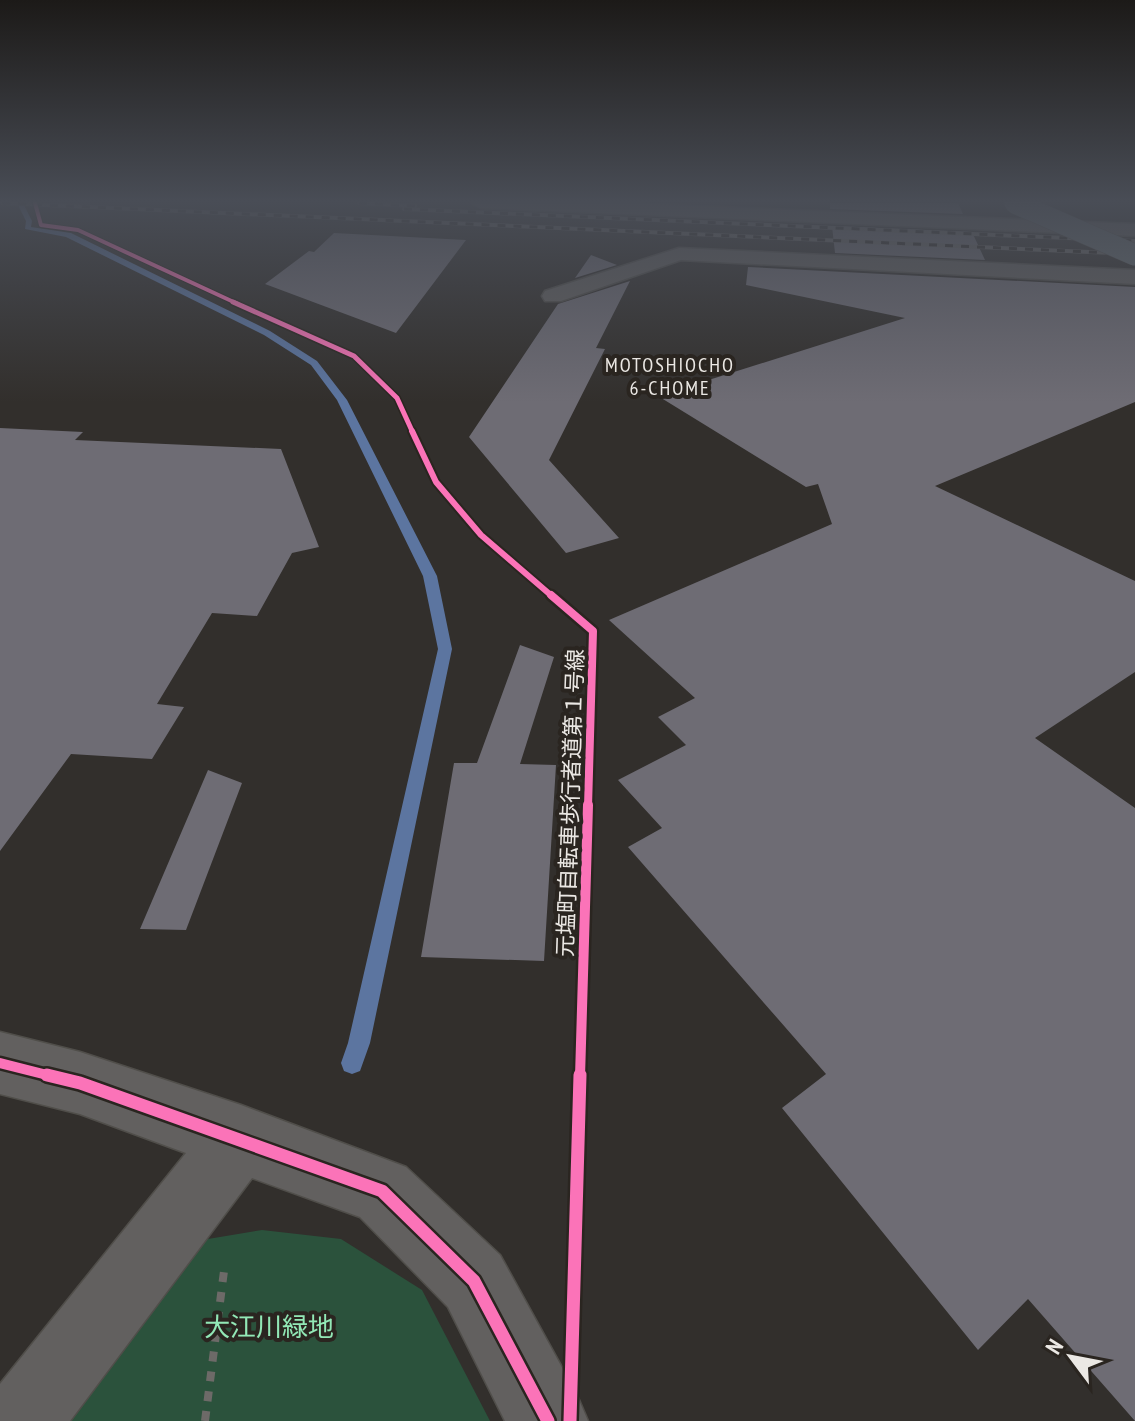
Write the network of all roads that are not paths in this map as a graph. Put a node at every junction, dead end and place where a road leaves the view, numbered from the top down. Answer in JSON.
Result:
{"nodes":[{"id":1,"x":633,"y":269,"type":"edge"},
{"id":2,"x":983,"y":269,"type":"edge"},
{"id":3,"x":1135,"y":277,"type":"edge"},
{"id":4,"x":553,"y":296,"type":"dead end"},
{"id":5,"x":0,"y":1063,"type":"edge"},
{"id":6,"x":241,"y":1138,"type":"junction"},
{"id":7,"x":21,"y":1421,"type":"edge"},
{"id":8,"x":548,"y":1421,"type":"edge"}],
"edges":[{"from":1,"to":4,"type":"street"},
{"from":2,"to":3,"type":"street"},
{"from":5,"to":6,"type":"street"},
{"from":6,"to":7,"type":"street"},
{"from":6,"to":8,"type":"street"}]}
